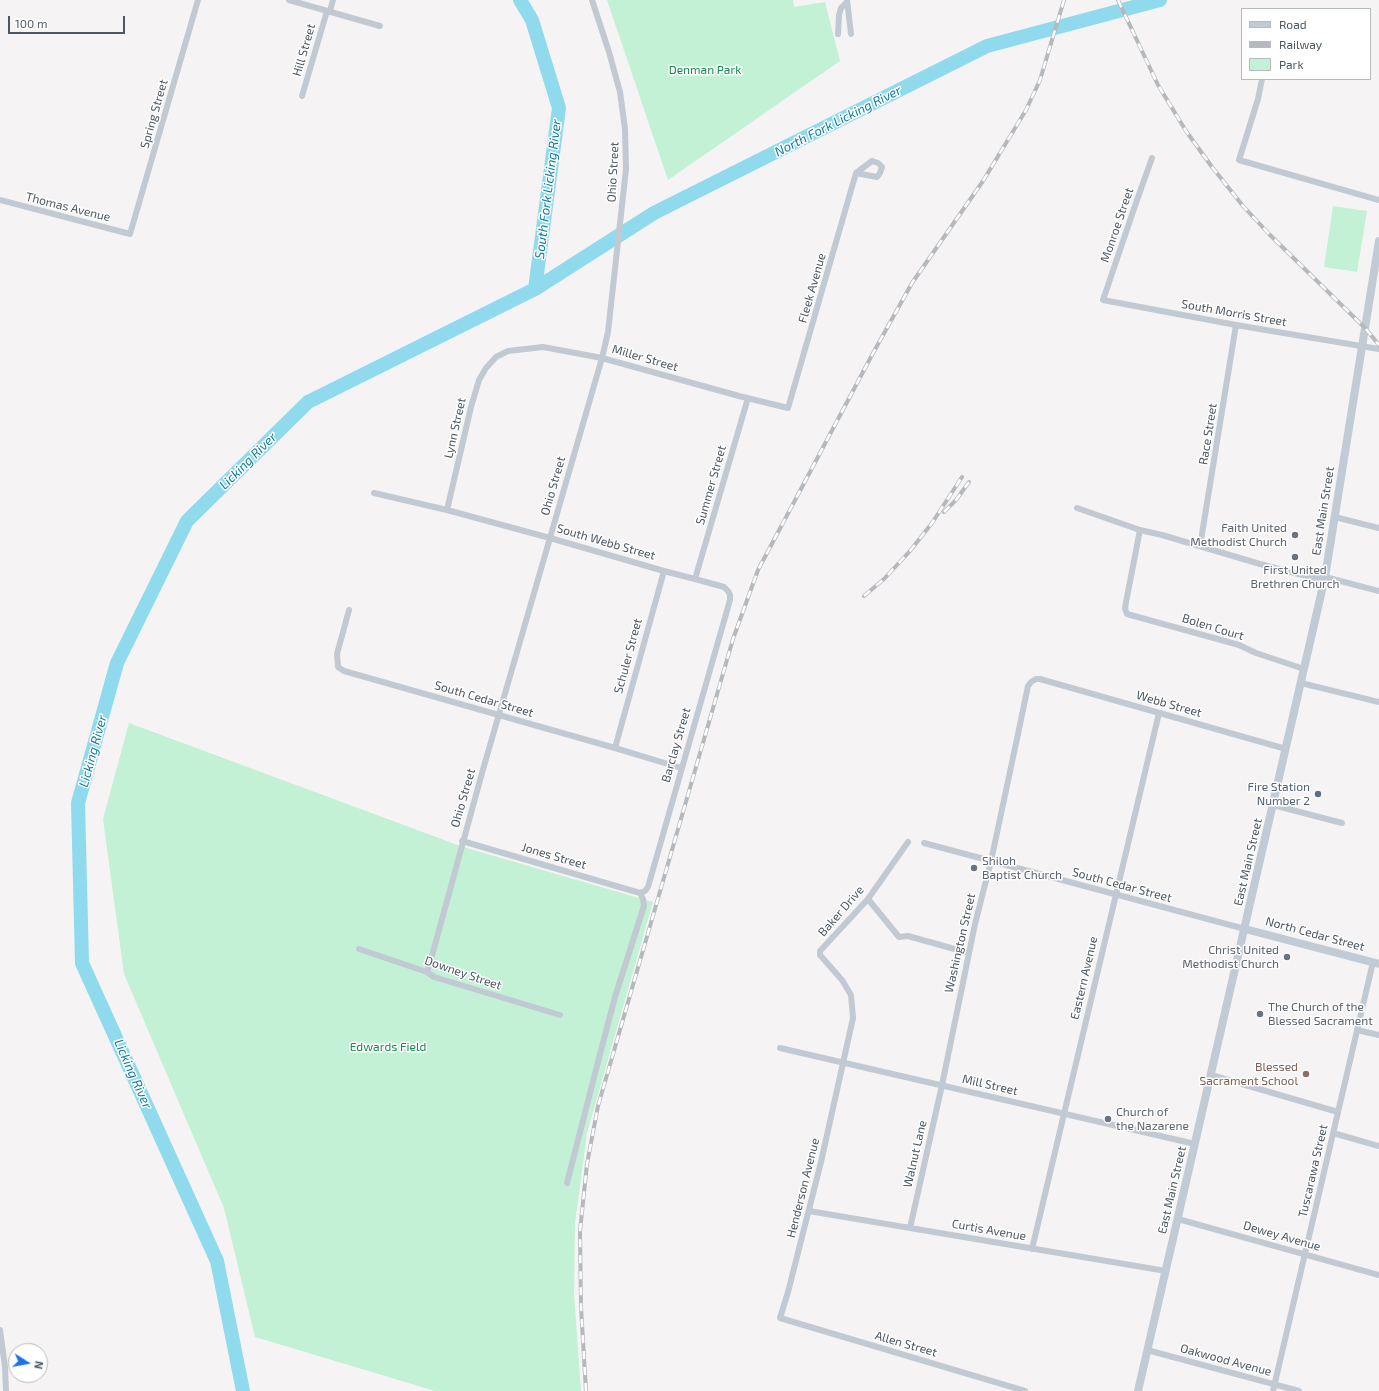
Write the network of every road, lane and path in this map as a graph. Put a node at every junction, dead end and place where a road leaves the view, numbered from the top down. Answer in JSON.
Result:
{"nodes":[{"id":1,"x":198,"y":0,"type":"edge"},
{"id":2,"x":289,"y":0,"type":"edge"},
{"id":3,"x":333,"y":0,"type":"edge"},
{"id":4,"x":592,"y":0,"type":"edge"},
{"id":5,"x":847,"y":1,"type":"edge"},
{"id":6,"x":329,"y":11,"type":"junction"},
{"id":7,"x":380,"y":26,"type":"dead end"},
{"id":8,"x":838,"y":34,"type":"dead end"},
{"id":9,"x":851,"y":34,"type":"dead end"},
{"id":10,"x":1262,"y":80,"type":"edge"},
{"id":11,"x":302,"y":96,"type":"dead end"},
{"id":12,"x":1152,"y":158,"type":"dead end"},
{"id":13,"x":856,"y":173,"type":"dead end"},
{"id":14,"x":0,"y":200,"type":"edge"},
{"id":15,"x":1379,"y":200,"type":"edge"},
{"id":16,"x":130,"y":234,"type":"joint"},
{"id":17,"x":1379,"y":241,"type":"edge"},
{"id":18,"x":1103,"y":300,"type":"joint"},
{"id":19,"x":1236,"y":325,"type":"junction"},
{"id":20,"x":1362,"y":346,"type":"junction"},
{"id":21,"x":1379,"y":350,"type":"edge"},
{"id":22,"x":496,"y":357,"type":"joint"},
{"id":23,"x":602,"y":358,"type":"junction"},
{"id":24,"x":748,"y":398,"type":"junction"},
{"id":25,"x":788,"y":408,"type":"joint"},
{"id":26,"x":374,"y":493,"type":"dead end"},
{"id":27,"x":1076,"y":508,"type":"dead end"},
{"id":28,"x":447,"y":510,"type":"junction"},
{"id":29,"x":1335,"y":517,"type":"junction"},
{"id":30,"x":1379,"y":528,"type":"edge"},
{"id":31,"x":1140,"y":530,"type":"junction"},
{"id":32,"x":550,"y":538,"type":"junction"},
{"id":33,"x":1200,"y":546,"type":"junction"},
{"id":34,"x":664,"y":571,"type":"junction"},
{"id":35,"x":1325,"y":577,"type":"junction"},
{"id":36,"x":695,"y":579,"type":"junction"},
{"id":37,"x":1379,"y":591,"type":"edge"},
{"id":38,"x":730,"y":600,"type":"joint"},
{"id":39,"x":350,"y":610,"type":"dead end"},
{"id":40,"x":1304,"y":669,"type":"junction"},
{"id":41,"x":1047,"y":681,"type":"joint"},
{"id":42,"x":1301,"y":683,"type":"junction"},
{"id":43,"x":1379,"y":702,"type":"edge"},
{"id":44,"x":1159,"y":713,"type":"junction"},
{"id":45,"x":499,"y":715,"type":"junction"},
{"id":46,"x":615,"y":748,"type":"junction"},
{"id":47,"x":1286,"y":749,"type":"junction"},
{"id":48,"x":681,"y":768,"type":"junction"},
{"id":49,"x":1273,"y":805,"type":"junction"},
{"id":50,"x":1342,"y":823,"type":"dead end"},
{"id":51,"x":462,"y":841,"type":"junction"},
{"id":52,"x":908,"y":842,"type":"dead end"},
{"id":53,"x":924,"y":843,"type":"dead end"},
{"id":54,"x":991,"y":861,"type":"junction"},
{"id":55,"x":640,"y":893,"type":"junction"},
{"id":56,"x":1116,"y":894,"type":"junction"},
{"id":57,"x":868,"y":898,"type":"junction"},
{"id":58,"x":1245,"y":929,"type":"junction"},
{"id":59,"x":359,"y":949,"type":"dead end"},
{"id":60,"x":969,"y":953,"type":"junction"},
{"id":61,"x":1376,"y":963,"type":"edge"},
{"id":62,"x":427,"y":972,"type":"junction"},
{"id":63,"x":560,"y":1015,"type":"dead end"},
{"id":64,"x":1357,"y":1030,"type":"junction"},
{"id":65,"x":1379,"y":1035,"type":"edge"},
{"id":66,"x":780,"y":1048,"type":"dead end"},
{"id":67,"x":843,"y":1062,"type":"junction"},
{"id":68,"x":1211,"y":1075,"type":"junction"},
{"id":69,"x":942,"y":1085,"type":"junction"},
{"id":70,"x":1338,"y":1112,"type":"junction"},
{"id":71,"x":1064,"y":1113,"type":"junction"},
{"id":72,"x":1333,"y":1133,"type":"junction"},
{"id":73,"x":1195,"y":1144,"type":"junction"},
{"id":74,"x":1379,"y":1146,"type":"edge"},
{"id":75,"x":567,"y":1183,"type":"dead end"},
{"id":76,"x":809,"y":1211,"type":"junction"},
{"id":77,"x":1178,"y":1219,"type":"junction"},
{"id":78,"x":910,"y":1228,"type":"junction"},
{"id":79,"x":1032,"y":1249,"type":"junction"},
{"id":80,"x":1305,"y":1254,"type":"junction"},
{"id":81,"x":1166,"y":1271,"type":"junction"},
{"id":82,"x":1379,"y":1275,"type":"edge"},
{"id":83,"x":780,"y":1318,"type":"joint"},
{"id":84,"x":0,"y":1330,"type":"edge"},
{"id":85,"x":1147,"y":1350,"type":"junction"},
{"id":86,"x":1274,"y":1388,"type":"edge"},
{"id":87,"x":6,"y":1391,"type":"edge"},
{"id":88,"x":1025,"y":1391,"type":"edge"},
{"id":89,"x":1138,"y":1391,"type":"edge"},
{"id":90,"x":1299,"y":1391,"type":"edge"}],
"edges":[{"from":1,"to":16,"type":"street","name":"Spring Street"},
{"from":2,"to":6,"type":"street"},
{"from":3,"to":6,"type":"street","name":"Hill Street"},
{"from":4,"to":23,"type":"street","name":"Ohio Street"},
{"from":5,"to":8,"type":"street"},
{"from":5,"to":9,"type":"street"},
{"from":6,"to":7,"type":"street"},
{"from":6,"to":11,"type":"street","name":"Hill Street"},
{"from":10,"to":15,"type":"street"},
{"from":12,"to":18,"type":"street","name":"Monroe Street"},
{"from":13,"to":25,"type":"street","name":"Fleek Avenue"},
{"from":14,"to":16,"type":"street","name":"Thomas Avenue"},
{"from":17,"to":20,"type":"main road","name":"East Main Street"},
{"from":18,"to":19,"type":"street","name":"South Morris Street"},
{"from":19,"to":20,"type":"street","name":"South Morris Street"},
{"from":19,"to":33,"type":"street","name":"Race Street"},
{"from":20,"to":21,"type":"street","name":"South Morris Street"},
{"from":20,"to":29,"type":"main road","name":"East Main Street"},
{"from":22,"to":23,"type":"street","name":"Miller Street"},
{"from":22,"to":28,"type":"street","name":"Lynn Street"},
{"from":23,"to":24,"type":"street","name":"Miller Street"},
{"from":23,"to":32,"type":"street","name":"Ohio Street"},
{"from":24,"to":25,"type":"street","name":"Miller Street"},
{"from":24,"to":36,"type":"street","name":"Summer Street"},
{"from":26,"to":28,"type":"street","name":"South Webb Street"},
{"from":27,"to":31,"type":"street"},
{"from":28,"to":32,"type":"street","name":"South Webb Street"},
{"from":29,"to":30,"type":"street"},
{"from":29,"to":35,"type":"main road","name":"East Main Street"},
{"from":31,"to":33,"type":"street"},
{"from":31,"to":40,"type":"street","name":"Bolen Court"},
{"from":32,"to":34,"type":"street","name":"South Webb Street"},
{"from":32,"to":45,"type":"street","name":"Ohio Street"},
{"from":33,"to":35,"type":"street"},
{"from":34,"to":36,"type":"street","name":"South Webb Street"},
{"from":34,"to":46,"type":"street","name":"Schuler Street"},
{"from":35,"to":37,"type":"street"},
{"from":35,"to":40,"type":"main road","name":"East Main Street"},
{"from":36,"to":38,"type":"street","name":"South Webb Street"},
{"from":38,"to":48,"type":"street","name":"Barclay Street"},
{"from":39,"to":45,"type":"street","name":"South Cedar Street"},
{"from":40,"to":42,"type":"main road","name":"East Main Street"},
{"from":41,"to":44,"type":"street","name":"Webb Street"},
{"from":41,"to":54,"type":"street","name":"Washington Street"},
{"from":42,"to":43,"type":"street"},
{"from":42,"to":47,"type":"main road","name":"East Main Street"},
{"from":44,"to":47,"type":"street","name":"Webb Street"},
{"from":44,"to":56,"type":"street","name":"Eastern Avenue"},
{"from":45,"to":46,"type":"street","name":"South Cedar Street"},
{"from":45,"to":51,"type":"street","name":"Ohio Street"},
{"from":46,"to":48,"type":"street","name":"South Cedar Street"},
{"from":47,"to":49,"type":"main road","name":"East Main Street"},
{"from":48,"to":55,"type":"street","name":"Barclay Street"},
{"from":49,"to":50,"type":"street"},
{"from":49,"to":58,"type":"main road","name":"East Main Street"},
{"from":51,"to":55,"type":"street","name":"Jones Street"},
{"from":51,"to":62,"type":"street","name":"Ohio Street"},
{"from":52,"to":57,"type":"street","name":"Baker Drive"},
{"from":53,"to":54,"type":"street","name":"South Cedar Street"},
{"from":54,"to":56,"type":"street","name":"South Cedar Street"},
{"from":54,"to":60,"type":"street","name":"Washington Street"},
{"from":55,"to":75,"type":"street"},
{"from":56,"to":58,"type":"street","name":"South Cedar Street"},
{"from":56,"to":71,"type":"street","name":"Eastern Avenue"},
{"from":57,"to":60,"type":"street"},
{"from":57,"to":67,"type":"street","name":"Baker Drive"},
{"from":58,"to":61,"type":"main road","name":"North Cedar Street"},
{"from":58,"to":68,"type":"main road","name":"East Main Street"},
{"from":59,"to":62,"type":"street","name":"Downey Street"},
{"from":60,"to":69,"type":"street","name":"Washington Street"},
{"from":61,"to":64,"type":"street","name":"Tuscarawa Street"},
{"from":62,"to":63,"type":"street","name":"Downey Street"},
{"from":64,"to":65,"type":"street"},
{"from":64,"to":70,"type":"street","name":"Tuscarawa Street"},
{"from":66,"to":67,"type":"street","name":"Mill Street"},
{"from":67,"to":69,"type":"street","name":"Mill Street"},
{"from":67,"to":76,"type":"street","name":"Henderson Avenue"},
{"from":68,"to":70,"type":"street"},
{"from":68,"to":73,"type":"main road","name":"East Main Street"},
{"from":69,"to":71,"type":"street","name":"Mill Street"},
{"from":69,"to":78,"type":"street","name":"Walnut Lane"},
{"from":70,"to":72,"type":"street","name":"Tuscarawa Street"},
{"from":71,"to":73,"type":"street","name":"Mill Street"},
{"from":71,"to":79,"type":"street","name":"Eastern Avenue"},
{"from":72,"to":74,"type":"street"},
{"from":72,"to":80,"type":"street","name":"Tuscarawa Street"},
{"from":73,"to":77,"type":"main road","name":"East Main Street"},
{"from":76,"to":78,"type":"street","name":"Curtis Avenue"},
{"from":76,"to":83,"type":"street","name":"Henderson Avenue"},
{"from":77,"to":80,"type":"street","name":"Dewey Avenue"},
{"from":77,"to":81,"type":"main road","name":"East Main Street"},
{"from":78,"to":79,"type":"street","name":"Curtis Avenue"},
{"from":79,"to":81,"type":"street","name":"Curtis Avenue"},
{"from":80,"to":82,"type":"street","name":"Dewey Avenue"},
{"from":80,"to":86,"type":"street","name":"Tuscarawa Street"},
{"from":81,"to":85,"type":"main road","name":"East Main Street"},
{"from":83,"to":88,"type":"street","name":"Allen Street"},
{"from":84,"to":87,"type":"street"},
{"from":85,"to":86,"type":"street","name":"Oakwood Avenue"},
{"from":85,"to":89,"type":"main road","name":"East Main Street"},
{"from":86,"to":90,"type":"street","name":"Oakwood Avenue"}]}
